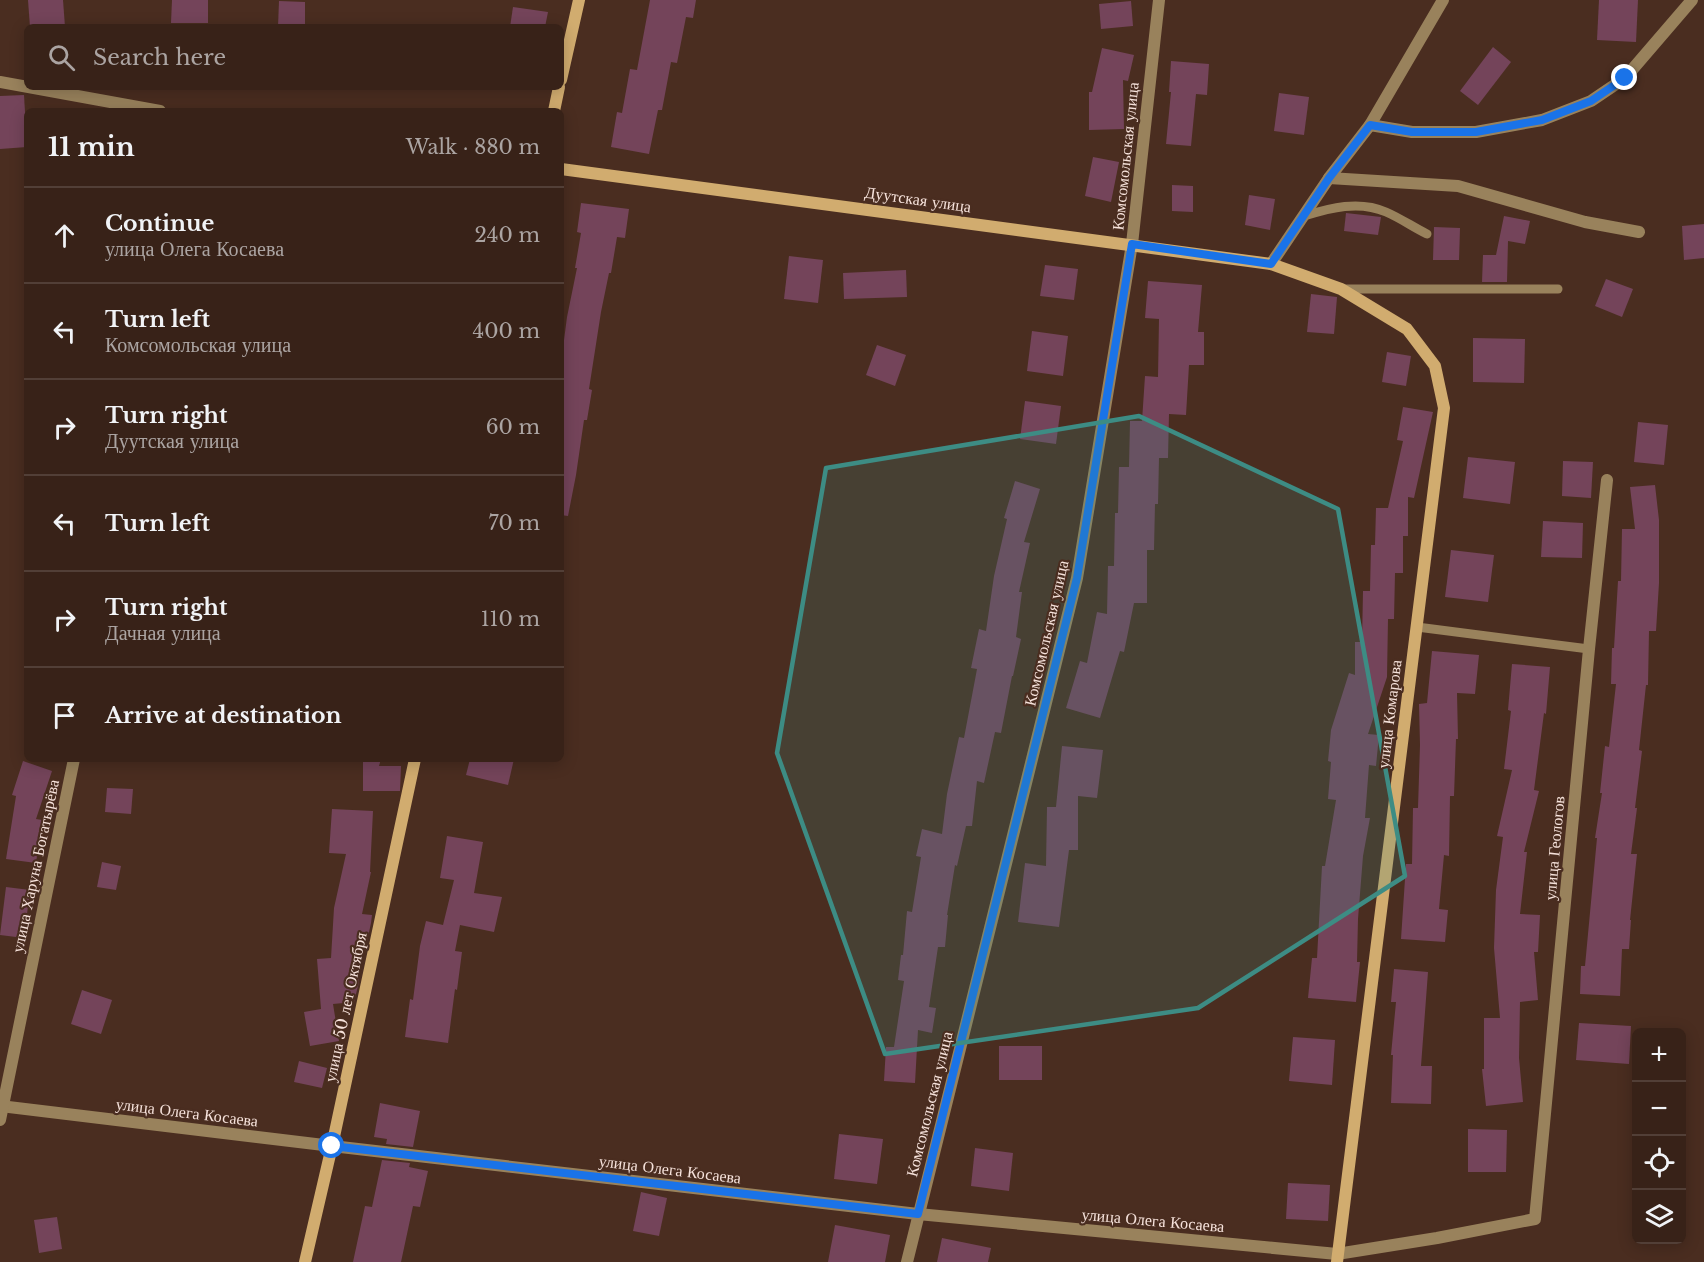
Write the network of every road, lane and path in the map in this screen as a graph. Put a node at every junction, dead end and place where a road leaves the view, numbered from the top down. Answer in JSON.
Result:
{"nodes":[{"id":1,"x":579,"y":0,"type":"edge"},
{"id":2,"x":1159,"y":0,"type":"edge"},
{"id":3,"x":1443,"y":0,"type":"edge"},
{"id":4,"x":1692,"y":0,"type":"edge"},
{"id":5,"x":564,"y":67,"type":"edge"},
{"id":6,"x":0,"y":82,"type":"edge"},
{"id":7,"x":24,"y":86,"type":"edge"},
{"id":8,"x":44,"y":90,"type":"edge"},
{"id":9,"x":558,"y":90,"type":"edge"},
{"id":10,"x":143,"y":108,"type":"edge"},
{"id":11,"x":555,"y":108,"type":"edge"},
{"id":12,"x":1370,"y":125,"type":"junction"},
{"id":13,"x":564,"y":169,"type":"edge"},
{"id":14,"x":1329,"y":178,"type":"junction"},
{"id":15,"x":1304,"y":216,"type":"junction"},
{"id":16,"x":1639,"y":232,"type":"dead end"},
{"id":17,"x":1427,"y":234,"type":"dead end"},
{"id":18,"x":1132,"y":244,"type":"junction"},
{"id":19,"x":1271,"y":264,"type":"junction"},
{"id":20,"x":1341,"y":289,"type":"junction"},
{"id":21,"x":1558,"y":289,"type":"dead end"},
{"id":22,"x":1607,"y":480,"type":"dead end"},
{"id":23,"x":1417,"y":627,"type":"junction"},
{"id":24,"x":1589,"y":649,"type":"junction"},
{"id":25,"x":73,"y":762,"type":"edge"},
{"id":26,"x":414,"y":762,"type":"edge"},
{"id":27,"x":2,"y":1106,"type":"edge"},
{"id":28,"x":0,"y":1120,"type":"edge"},
{"id":29,"x":332,"y":1146,"type":"junction"},
{"id":30,"x":918,"y":1214,"type":"junction"},
{"id":31,"x":1535,"y":1219,"type":"joint"},
{"id":32,"x":1337,"y":1258,"type":"edge"},
{"id":33,"x":305,"y":1262,"type":"edge"},
{"id":34,"x":907,"y":1262,"type":"edge"}],
"edges":[{"from":1,"to":5,"type":"street"},
{"from":2,"to":18,"type":"street","name":"Комсомольская улица"},
{"from":3,"to":12,"type":"street"},
{"from":4,"to":12,"type":"street"},
{"from":6,"to":7,"type":"street"},
{"from":8,"to":10,"type":"street"},
{"from":9,"to":11,"type":"street"},
{"from":12,"to":14,"type":"street"},
{"from":13,"to":18,"type":"street","name":"Дуутская улица"},
{"from":14,"to":15,"type":"street"},
{"from":14,"to":16,"type":"street"},
{"from":15,"to":17,"type":"lane"},
{"from":15,"to":19,"type":"street"},
{"from":18,"to":19,"type":"street","name":"Дуутская улица"},
{"from":18,"to":30,"type":"street","name":"Комсомольская улица"},
{"from":19,"to":20,"type":"street","name":"улица Комарова"},
{"from":20,"to":21,"type":"lane"},
{"from":20,"to":23,"type":"street","name":"улица Комарова"},
{"from":22,"to":24,"type":"street","name":"улица Геологов"},
{"from":23,"to":24,"type":"lane"},
{"from":23,"to":32,"type":"street","name":"улица Комарова"},
{"from":24,"to":31,"type":"street","name":"улица Геологов"},
{"from":25,"to":27,"type":"street","name":"улица Харуна Богатырёва"},
{"from":26,"to":29,"type":"street","name":"улица 50 лет Октября"},
{"from":27,"to":28,"type":"street","name":"улица Харуна Богатырёва"},
{"from":27,"to":29,"type":"street","name":"улица Олега Косаева"},
{"from":29,"to":30,"type":"street","name":"улица Олега Косаева"},
{"from":29,"to":33,"type":"street","name":"улица 50 лет Октября"},
{"from":30,"to":32,"type":"street","name":"улица Олега Косаева"},
{"from":30,"to":34,"type":"street","name":"Комсомольская улица"},
{"from":31,"to":32,"type":"street","name":"улица Олега Косаева"}]}
